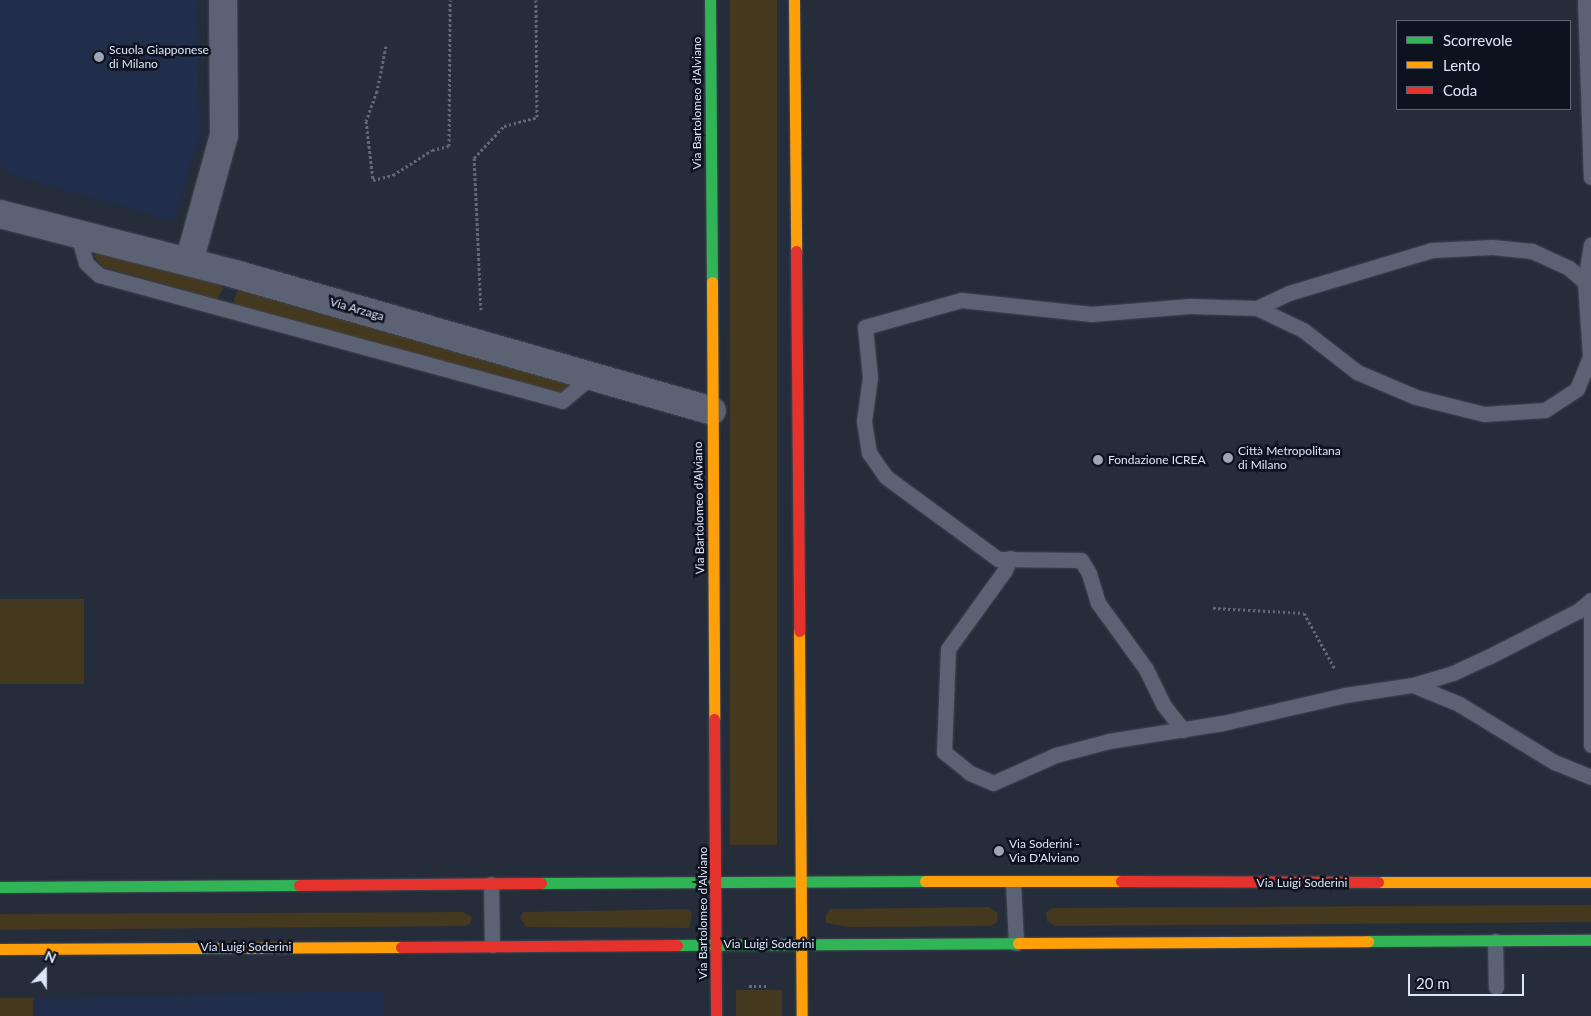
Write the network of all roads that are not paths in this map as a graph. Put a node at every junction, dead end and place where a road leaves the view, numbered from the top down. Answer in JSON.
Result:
{"nodes":[{"id":1,"x":223,"y":0,"type":"edge"},
{"id":2,"x":710,"y":0,"type":"edge"},
{"id":3,"x":794,"y":0,"type":"edge"},
{"id":4,"x":1585,"y":0,"type":"edge"},
{"id":5,"x":1591,"y":177,"type":"edge"},
{"id":6,"x":0,"y":214,"type":"edge"},
{"id":7,"x":78,"y":235,"type":"junction"},
{"id":8,"x":1591,"y":244,"type":"edge"},
{"id":9,"x":190,"y":262,"type":"junction"},
{"id":10,"x":1585,"y":282,"type":"junction"},
{"id":11,"x":1257,"y":308,"type":"junction"},
{"id":12,"x":591,"y":377,"type":"junction"},
{"id":13,"x":712,"y":410,"type":"junction"},
{"id":14,"x":1010,"y":558,"type":"junction"},
{"id":15,"x":1591,"y":600,"type":"edge"},
{"id":16,"x":1591,"y":609,"type":"edge"},
{"id":17,"x":1413,"y":685,"type":"junction"},
{"id":18,"x":1183,"y":730,"type":"junction"},
{"id":19,"x":1591,"y":745,"type":"edge"},
{"id":20,"x":1591,"y":777,"type":"edge"},
{"id":21,"x":799,"y":882,"type":"junction"},
{"id":22,"x":1591,"y":882,"type":"edge"},
{"id":23,"x":718,"y":883,"type":"junction"},
{"id":24,"x":1014,"y":883,"type":"junction"},
{"id":25,"x":491,"y":884,"type":"junction"},
{"id":26,"x":0,"y":887,"type":"edge"},
{"id":27,"x":1591,"y":940,"type":"edge"},
{"id":28,"x":1495,"y":941,"type":"junction"},
{"id":29,"x":1016,"y":943,"type":"junction"},
{"id":30,"x":717,"y":944,"type":"junction"},
{"id":31,"x":800,"y":944,"type":"junction"},
{"id":32,"x":492,"y":945,"type":"junction"},
{"id":33,"x":0,"y":949,"type":"edge"},
{"id":34,"x":1496,"y":987,"type":"dead end"},
{"id":35,"x":716,"y":1016,"type":"edge"},
{"id":36,"x":802,"y":1016,"type":"edge"}],
"edges":[{"from":1,"to":9,"type":"street"},
{"from":2,"to":13,"type":"street","name":"Via Bartolomeo d'Alviano"},
{"from":3,"to":21,"type":"street"},
{"from":4,"to":5,"type":"lane"},
{"from":6,"to":7,"type":"street","name":"Via Arzaga"},
{"from":7,"to":9,"type":"street","name":"Via Arzaga"},
{"from":7,"to":12,"type":"lane"},
{"from":8,"to":10,"type":"lane"},
{"from":9,"to":12,"type":"street","name":"Via Arzaga"},
{"from":10,"to":11,"type":"lane"},
{"from":10,"to":11,"type":"lane"},
{"from":11,"to":14,"type":"lane"},
{"from":12,"to":13,"type":"street","name":"Via Arzaga"},
{"from":13,"to":23,"type":"street","name":"Via Bartolomeo d'Alviano"},
{"from":14,"to":18,"type":"lane"},
{"from":14,"to":18,"type":"lane"},
{"from":15,"to":17,"type":"lane"},
{"from":16,"to":19,"type":"lane"},
{"from":17,"to":18,"type":"lane"},
{"from":17,"to":20,"type":"lane"},
{"from":21,"to":23,"type":"street","name":"Via Luigi Soderini"},
{"from":21,"to":24,"type":"street","name":"Via Luigi Soderini"},
{"from":21,"to":31,"type":"street"},
{"from":22,"to":24,"type":"street","name":"Via Luigi Soderini"},
{"from":23,"to":25,"type":"street","name":"Via Luigi Soderini"},
{"from":23,"to":30,"type":"street","name":"Via Bartolomeo d'Alviano"},
{"from":24,"to":29,"type":"lane"},
{"from":25,"to":26,"type":"street","name":"Via Luigi Soderini"},
{"from":25,"to":32,"type":"lane"},
{"from":27,"to":28,"type":"street","name":"Via Luigi Soderini"},
{"from":28,"to":29,"type":"street","name":"Via Luigi Soderini"},
{"from":28,"to":34,"type":"lane"},
{"from":29,"to":31,"type":"street","name":"Via Luigi Soderini"},
{"from":30,"to":31,"type":"street","name":"Via Luigi Soderini"},
{"from":30,"to":32,"type":"street","name":"Via Luigi Soderini"},
{"from":30,"to":35,"type":"street","name":"Via Bartolomeo d'Alviano"},
{"from":31,"to":36,"type":"street"},
{"from":32,"to":33,"type":"street","name":"Via Luigi Soderini"}]}
